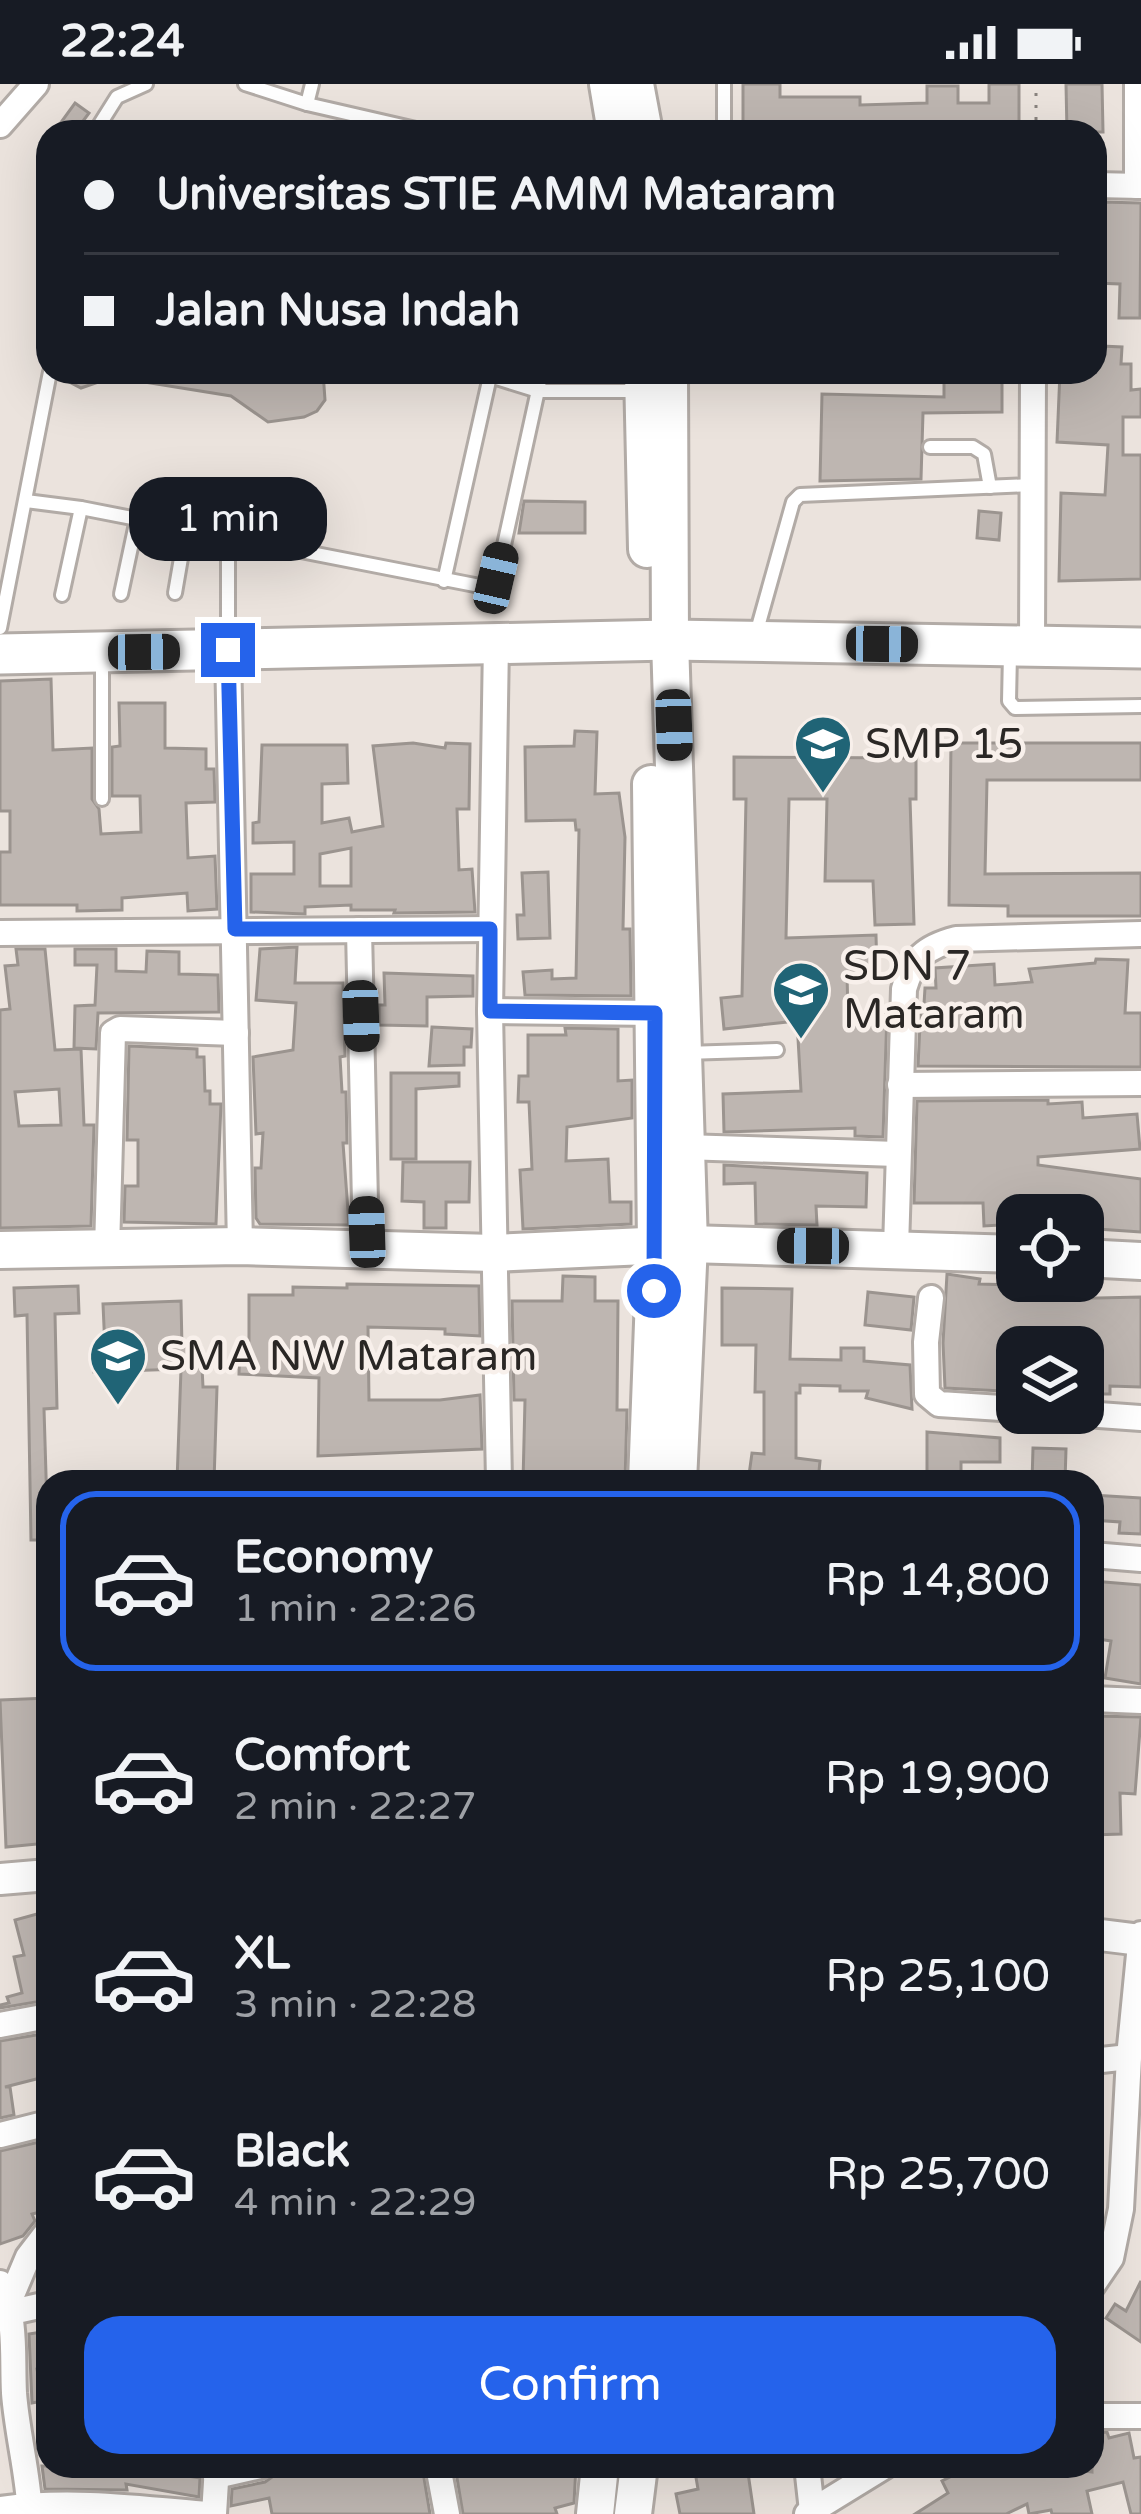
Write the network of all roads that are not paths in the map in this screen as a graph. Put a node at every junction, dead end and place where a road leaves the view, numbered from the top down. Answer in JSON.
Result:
{"nodes":[{"id":1,"x":36,"y":84,"type":"edge"},
{"id":2,"x":146,"y":84,"type":"edge"},
{"id":3,"x":245,"y":84,"type":"edge"},
{"id":4,"x":312,"y":84,"type":"edge"},
{"id":5,"x":608,"y":84,"type":"edge"},
{"id":6,"x":635,"y":84,"type":"edge"},
{"id":7,"x":724,"y":84,"type":"edge"},
{"id":8,"x":1137,"y":84,"type":"edge"},
{"id":9,"x":307,"y":104,"type":"junction"},
{"id":10,"x":103,"y":120,"type":"edge"},
{"id":11,"x":377,"y":120,"type":"edge"},
{"id":12,"x":614,"y":120,"type":"edge"},
{"id":13,"x":642,"y":120,"type":"edge"},
{"id":14,"x":724,"y":120,"type":"edge"},
{"id":15,"x":0,"y":125,"type":"edge"},
{"id":16,"x":1107,"y":185,"type":"edge"},
{"id":17,"x":1139,"y":186,"type":"edge"},
{"id":18,"x":48,"y":384,"type":"edge"},
{"id":19,"x":488,"y":384,"type":"edge"},
{"id":20,"x":518,"y":384,"type":"edge"},
{"id":21,"x":539,"y":384,"type":"edge"},
{"id":22,"x":599,"y":384,"type":"edge"},
{"id":23,"x":652,"y":384,"type":"edge"},
{"id":24,"x":1034,"y":384,"type":"edge"},
{"id":25,"x":538,"y":391,"type":"junction"},
{"id":26,"x":930,"y":447,"type":"dead end"},
{"id":27,"x":1032,"y":485,"type":"junction"},
{"id":28,"x":990,"y":487,"type":"junction"},
{"id":29,"x":26,"y":501,"type":"junction"},
{"id":30,"x":81,"y":508,"type":"junction"},
{"id":31,"x":137,"y":519,"type":"junction"},
{"id":32,"x":186,"y":529,"type":"junction"},
{"id":33,"x":228,"y":537,"type":"junction"},
{"id":34,"x":444,"y":581,"type":"junction"},
{"id":35,"x":176,"y":593,"type":"dead end"},
{"id":36,"x":121,"y":594,"type":"dead end"},
{"id":37,"x":62,"y":596,"type":"dead end"},
{"id":38,"x":0,"y":628,"type":"edge"},
{"id":39,"x":660,"y":640,"type":"junction"},
{"id":40,"x":754,"y":641,"type":"junction"},
{"id":41,"x":496,"y":643,"type":"junction"},
{"id":42,"x":1021,"y":645,"type":"junction"},
{"id":43,"x":1141,"y":648,"type":"edge"},
{"id":44,"x":228,"y":650,"type":"junction"},
{"id":45,"x":102,"y":652,"type":"junction"},
{"id":46,"x":0,"y":654,"type":"edge"},
{"id":47,"x":1141,"y":706,"type":"edge"},
{"id":48,"x":102,"y":799,"type":"dead end"},
{"id":49,"x":235,"y":929,"type":"junction"},
{"id":50,"x":490,"y":929,"type":"junction"},
{"id":51,"x":359,"y":930,"type":"junction"},
{"id":52,"x":0,"y":933,"type":"edge"},
{"id":53,"x":1141,"y":934,"type":"edge"},
{"id":54,"x":490,"y":1011,"type":"junction"},
{"id":55,"x":655,"y":1013,"type":"junction"},
{"id":56,"x":236,"y":1033,"type":"junction"},
{"id":57,"x":777,"y":1050,"type":"dead end"},
{"id":58,"x":684,"y":1053,"type":"junction"},
{"id":59,"x":1141,"y":1083,"type":"edge"},
{"id":60,"x":900,"y":1085,"type":"junction"},
{"id":61,"x":684,"y":1147,"type":"junction"},
{"id":62,"x":897,"y":1154,"type":"junction"},
{"id":63,"x":673,"y":1244,"type":"junction"},
{"id":64,"x":240,"y":1246,"type":"junction"},
{"id":65,"x":896,"y":1248,"type":"junction"},
{"id":66,"x":366,"y":1249,"type":"junction"},
{"id":67,"x":0,"y":1250,"type":"edge"},
{"id":68,"x":107,"y":1250,"type":"junction"},
{"id":69,"x":494,"y":1252,"type":"junction"},
{"id":70,"x":996,"y":1253,"type":"edge"},
{"id":71,"x":1104,"y":1259,"type":"edge"},
{"id":72,"x":1141,"y":1261,"type":"edge"},
{"id":73,"x":931,"y":1298,"type":"dead end"},
{"id":74,"x":996,"y":1408,"type":"edge"},
{"id":75,"x":1104,"y":1415,"type":"edge"},
{"id":76,"x":1141,"y":1418,"type":"edge"},
{"id":77,"x":499,"y":1470,"type":"edge"},
{"id":78,"x":648,"y":1470,"type":"edge"},
{"id":79,"x":678,"y":1470,"type":"edge"},
{"id":80,"x":1104,"y":1556,"type":"edge"},
{"id":81,"x":1141,"y":1559,"type":"edge"},
{"id":82,"x":1104,"y":1699,"type":"edge"},
{"id":83,"x":1141,"y":1701,"type":"edge"},
{"id":84,"x":36,"y":1876,"type":"edge"},
{"id":85,"x":0,"y":1879,"type":"edge"},
{"id":86,"x":1104,"y":1935,"type":"edge"},
{"id":87,"x":1141,"y":1938,"type":"edge"},
{"id":88,"x":36,"y":2018,"type":"edge"},
{"id":89,"x":0,"y":2025,"type":"edge"},
{"id":90,"x":1129,"y":2056,"type":"junction"},
{"id":91,"x":1104,"y":2059,"type":"edge"},
{"id":92,"x":36,"y":2126,"type":"edge"},
{"id":93,"x":0,"y":2135,"type":"edge"},
{"id":94,"x":36,"y":2247,"type":"edge"},
{"id":95,"x":1104,"y":2269,"type":"edge"},
{"id":96,"x":7,"y":2299,"type":"edge"},
{"id":97,"x":7,"y":2392,"type":"edge"},
{"id":98,"x":1104,"y":2416,"type":"edge"},
{"id":99,"x":1141,"y":2416,"type":"edge"},
{"id":100,"x":216,"y":2478,"type":"edge"},
{"id":101,"x":440,"y":2478,"type":"edge"},
{"id":102,"x":599,"y":2478,"type":"edge"},
{"id":103,"x":638,"y":2478,"type":"edge"},
{"id":104,"x":809,"y":2478,"type":"edge"},
{"id":105,"x":862,"y":2478,"type":"edge"},
{"id":106,"x":29,"y":2509,"type":"edge"},
{"id":107,"x":0,"y":2510,"type":"edge"},
{"id":108,"x":810,"y":2513,"type":"edge"},
{"id":109,"x":210,"y":2514,"type":"edge"},
{"id":110,"x":447,"y":2514,"type":"edge"},
{"id":111,"x":595,"y":2514,"type":"edge"},
{"id":112,"x":633,"y":2514,"type":"edge"}],
"edges":[{"from":1,"to":15,"type":"street"},
{"from":2,"to":10,"type":"lane"},
{"from":3,"to":9,"type":"lane"},
{"from":4,"to":9,"type":"lane"},
{"from":5,"to":12,"type":"main road"},
{"from":6,"to":13,"type":"main road"},
{"from":7,"to":14,"type":"lane"},
{"from":8,"to":17,"type":"street"},
{"from":9,"to":11,"type":"lane"},
{"from":16,"to":17,"type":"street"},
{"from":18,"to":29,"type":"lane"},
{"from":19,"to":34,"type":"lane"},
{"from":20,"to":25,"type":"lane"},
{"from":21,"to":25,"type":"lane"},
{"from":22,"to":25,"type":"lane"},
{"from":23,"to":39,"type":"main road"},
{"from":24,"to":27,"type":"street"},
{"from":25,"to":34,"type":"lane"},
{"from":26,"to":28,"type":"lane"},
{"from":27,"to":28,"type":"lane"},
{"from":27,"to":42,"type":"street"},
{"from":28,"to":40,"type":"lane"},
{"from":29,"to":30,"type":"lane"},
{"from":29,"to":38,"type":"lane"},
{"from":30,"to":31,"type":"lane"},
{"from":30,"to":37,"type":"lane"},
{"from":31,"to":32,"type":"lane"},
{"from":31,"to":36,"type":"lane"},
{"from":32,"to":33,"type":"lane"},
{"from":32,"to":35,"type":"lane"},
{"from":33,"to":34,"type":"lane"},
{"from":33,"to":44,"type":"lane"},
{"from":39,"to":40,"type":"main road"},
{"from":39,"to":41,"type":"main road"},
{"from":39,"to":55,"type":"main road"},
{"from":39,"to":58,"type":"main road"},
{"from":40,"to":42,"type":"main road"},
{"from":41,"to":44,"type":"main road"},
{"from":41,"to":50,"type":"street"},
{"from":42,"to":43,"type":"main road"},
{"from":42,"to":47,"type":"lane"},
{"from":44,"to":45,"type":"main road"},
{"from":44,"to":49,"type":"street"},
{"from":45,"to":46,"type":"main road"},
{"from":45,"to":48,"type":"lane"},
{"from":49,"to":51,"type":"street"},
{"from":49,"to":52,"type":"street"},
{"from":49,"to":56,"type":"street"},
{"from":50,"to":51,"type":"street"},
{"from":50,"to":54,"type":"street"},
{"from":51,"to":66,"type":"street"},
{"from":53,"to":60,"type":"street"},
{"from":54,"to":55,"type":"street"},
{"from":54,"to":69,"type":"street"},
{"from":55,"to":63,"type":"main road"},
{"from":56,"to":64,"type":"street"},
{"from":56,"to":68,"type":"street"},
{"from":57,"to":58,"type":"lane"},
{"from":58,"to":61,"type":"main road"},
{"from":59,"to":60,"type":"street"},
{"from":60,"to":62,"type":"street"},
{"from":61,"to":62,"type":"street"},
{"from":61,"to":63,"type":"main road"},
{"from":62,"to":65,"type":"street"},
{"from":63,"to":65,"type":"main road"},
{"from":63,"to":69,"type":"main road"},
{"from":63,"to":78,"type":"main road"},
{"from":63,"to":79,"type":"main road"},
{"from":64,"to":66,"type":"main road"},
{"from":64,"to":68,"type":"main road"},
{"from":65,"to":70,"type":"main road"},
{"from":66,"to":69,"type":"main road"},
{"from":67,"to":68,"type":"main road"},
{"from":69,"to":77,"type":"street"},
{"from":71,"to":72,"type":"main road"},
{"from":73,"to":74,"type":"street"},
{"from":75,"to":76,"type":"street"},
{"from":80,"to":81,"type":"street"},
{"from":82,"to":83,"type":"street"},
{"from":84,"to":85,"type":"street"},
{"from":86,"to":87,"type":"street"},
{"from":87,"to":90,"type":"street"},
{"from":88,"to":89,"type":"street"},
{"from":90,"to":91,"type":"street"},
{"from":90,"to":95,"type":"street"},
{"from":92,"to":93,"type":"street"},
{"from":94,"to":96,"type":"street"},
{"from":96,"to":97,"type":"street"},
{"from":97,"to":106,"type":"street"},
{"from":98,"to":99,"type":"street"},
{"from":100,"to":109,"type":"street"},
{"from":101,"to":110,"type":"street"},
{"from":102,"to":111,"type":"main road"},
{"from":103,"to":112,"type":"main road"},
{"from":104,"to":108,"type":"street"},
{"from":105,"to":108,"type":"street"},
{"from":106,"to":107,"type":"street"},
{"from":106,"to":109,"type":"street"}]}
